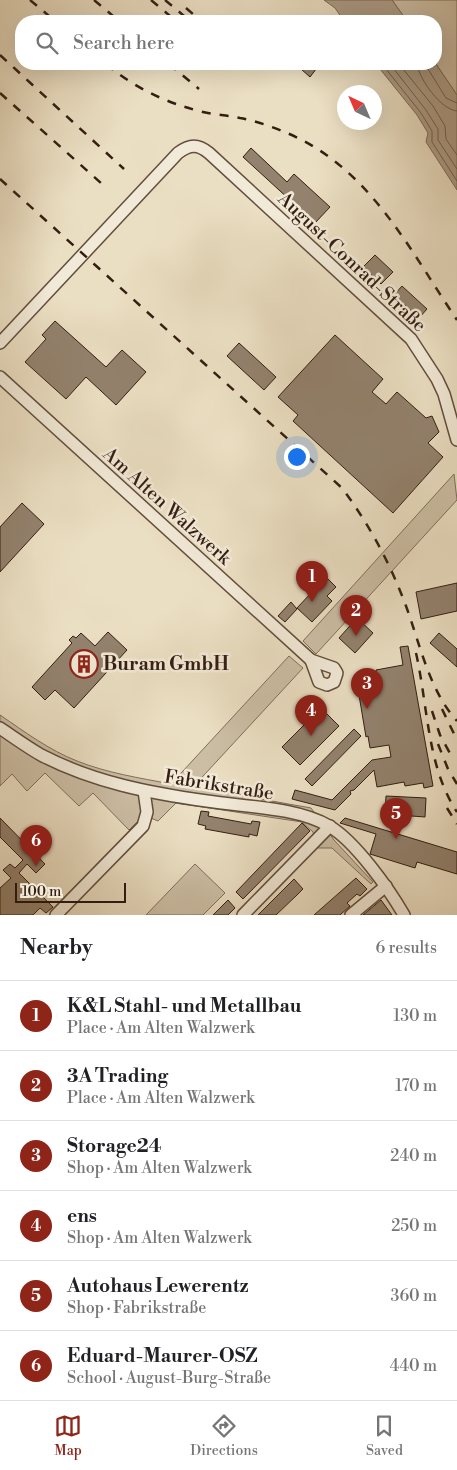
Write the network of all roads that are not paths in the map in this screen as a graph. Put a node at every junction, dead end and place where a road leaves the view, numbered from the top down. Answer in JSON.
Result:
{"nodes":[{"id":1,"x":0,"y":343,"type":"edge"},
{"id":2,"x":0,"y":377,"type":"edge"},
{"id":3,"x":457,"y":440,"type":"edge"},
{"id":4,"x":311,"y":660,"type":"dead end"},
{"id":5,"x":0,"y":728,"type":"edge"},
{"id":6,"x":144,"y":791,"type":"junction"},
{"id":7,"x":330,"y":826,"type":"junction"},
{"id":8,"x":386,"y":886,"type":"junction"},
{"id":9,"x":57,"y":915,"type":"edge"},
{"id":10,"x":243,"y":915,"type":"edge"},
{"id":11,"x":351,"y":915,"type":"edge"},
{"id":12,"x":404,"y":915,"type":"edge"}],
"edges":[{"from":1,"to":3,"type":"street","name":"August-Conrad-Straße"},
{"from":2,"to":4,"type":"street","name":"Am Alten Walzwerk"},
{"from":5,"to":6,"type":"street","name":"Fabrikstraße"},
{"from":6,"to":7,"type":"street","name":"Fabrikstraße"},
{"from":6,"to":9,"type":"street"},
{"from":7,"to":8,"type":"street","name":"Fabrikstraße"},
{"from":7,"to":10,"type":"street"},
{"from":8,"to":11,"type":"street"},
{"from":8,"to":12,"type":"street","name":"Fabrikstraße"}]}
